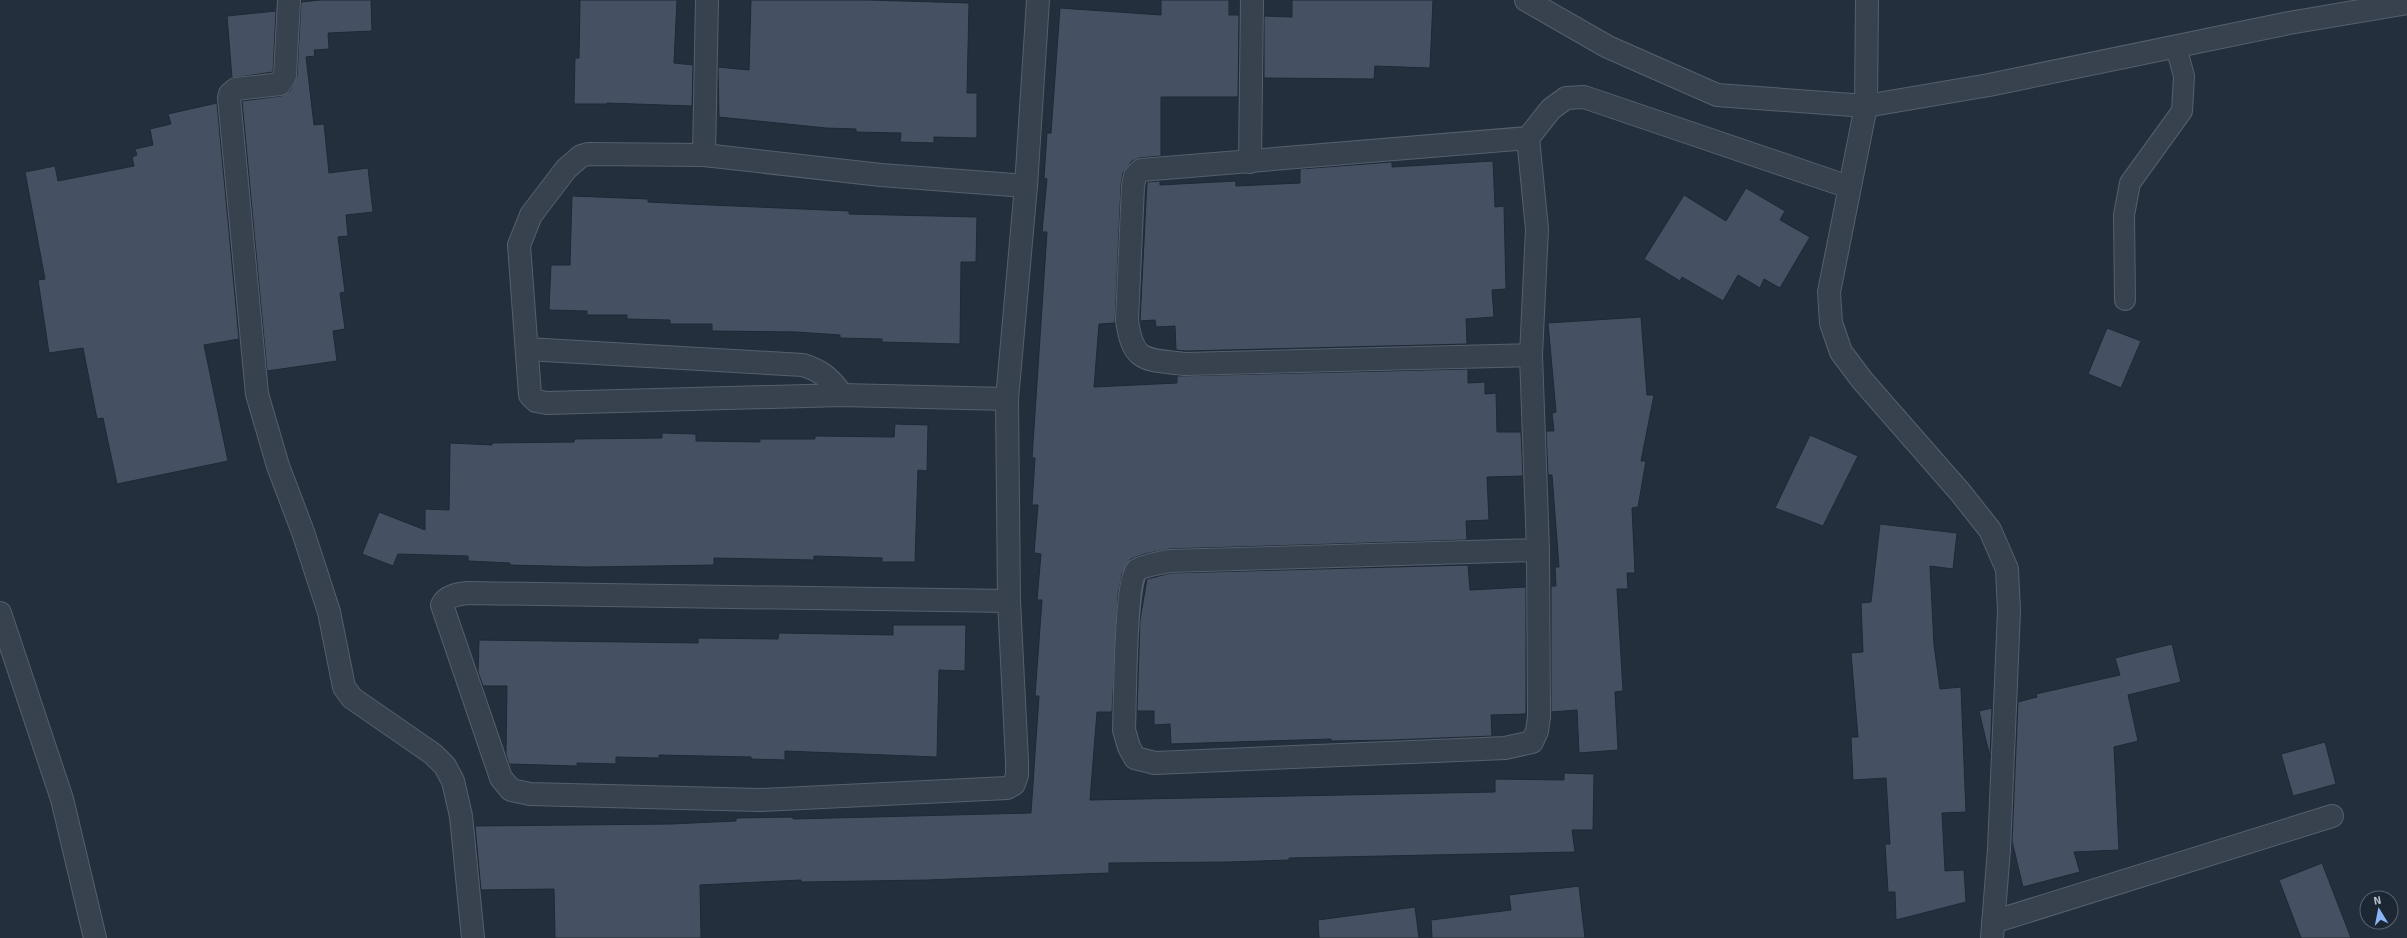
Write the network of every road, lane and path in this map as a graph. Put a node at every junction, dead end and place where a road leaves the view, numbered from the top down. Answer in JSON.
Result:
{"nodes":[{"id":1,"x":289,"y":0,"type":"edge"},
{"id":2,"x":707,"y":0,"type":"edge"},
{"id":3,"x":1038,"y":0,"type":"edge"},
{"id":4,"x":1252,"y":0,"type":"edge"},
{"id":5,"x":1526,"y":0,"type":"edge"},
{"id":6,"x":1867,"y":0,"type":"edge"},
{"id":7,"x":2407,"y":3,"type":"edge"},
{"id":8,"x":2176,"y":47,"type":"junction"},
{"id":9,"x":1866,"y":106,"type":"junction"},
{"id":10,"x":1528,"y":138,"type":"junction"},
{"id":11,"x":704,"y":155,"type":"junction"},
{"id":12,"x":1250,"y":162,"type":"junction"},
{"id":13,"x":1026,"y":186,"type":"junction"},
{"id":14,"x":1849,"y":187,"type":"junction"},
{"id":15,"x":2125,"y":300,"type":"dead end"},
{"id":16,"x":527,"y":349,"type":"junction"},
{"id":17,"x":1531,"y":355,"type":"junction"},
{"id":18,"x":842,"y":395,"type":"junction"},
{"id":19,"x":1007,"y":399,"type":"junction"},
{"id":20,"x":1538,"y":550,"type":"junction"},
{"id":21,"x":1009,"y":601,"type":"junction"},
{"id":22,"x":0,"y":613,"type":"edge"},
{"id":23,"x":2332,"y":816,"type":"dead end"},
{"id":24,"x":1992,"y":930,"type":"edge"},
{"id":25,"x":95,"y":938,"type":"edge"},
{"id":26,"x":473,"y":938,"type":"edge"}],
"edges":[{"from":1,"to":26,"type":"street"},
{"from":2,"to":11,"type":"street"},
{"from":3,"to":13,"type":"street"},
{"from":4,"to":12,"type":"street"},
{"from":5,"to":9,"type":"street"},
{"from":6,"to":9,"type":"street"},
{"from":7,"to":8,"type":"street"},
{"from":8,"to":9,"type":"street"},
{"from":8,"to":15,"type":"lane"},
{"from":9,"to":14,"type":"street"},
{"from":10,"to":12,"type":"street"},
{"from":10,"to":14,"type":"street"},
{"from":10,"to":17,"type":"street"},
{"from":11,"to":13,"type":"street"},
{"from":11,"to":16,"type":"street"},
{"from":12,"to":17,"type":"street"},
{"from":13,"to":19,"type":"street"},
{"from":14,"to":24,"type":"street"},
{"from":16,"to":18,"type":"street"},
{"from":16,"to":18,"type":"street"},
{"from":17,"to":20,"type":"street"},
{"from":18,"to":19,"type":"street"},
{"from":19,"to":21,"type":"street"},
{"from":20,"to":20,"type":"street"},
{"from":21,"to":21,"type":"street"},
{"from":22,"to":25,"type":"street"},
{"from":23,"to":24,"type":"street"}]}
